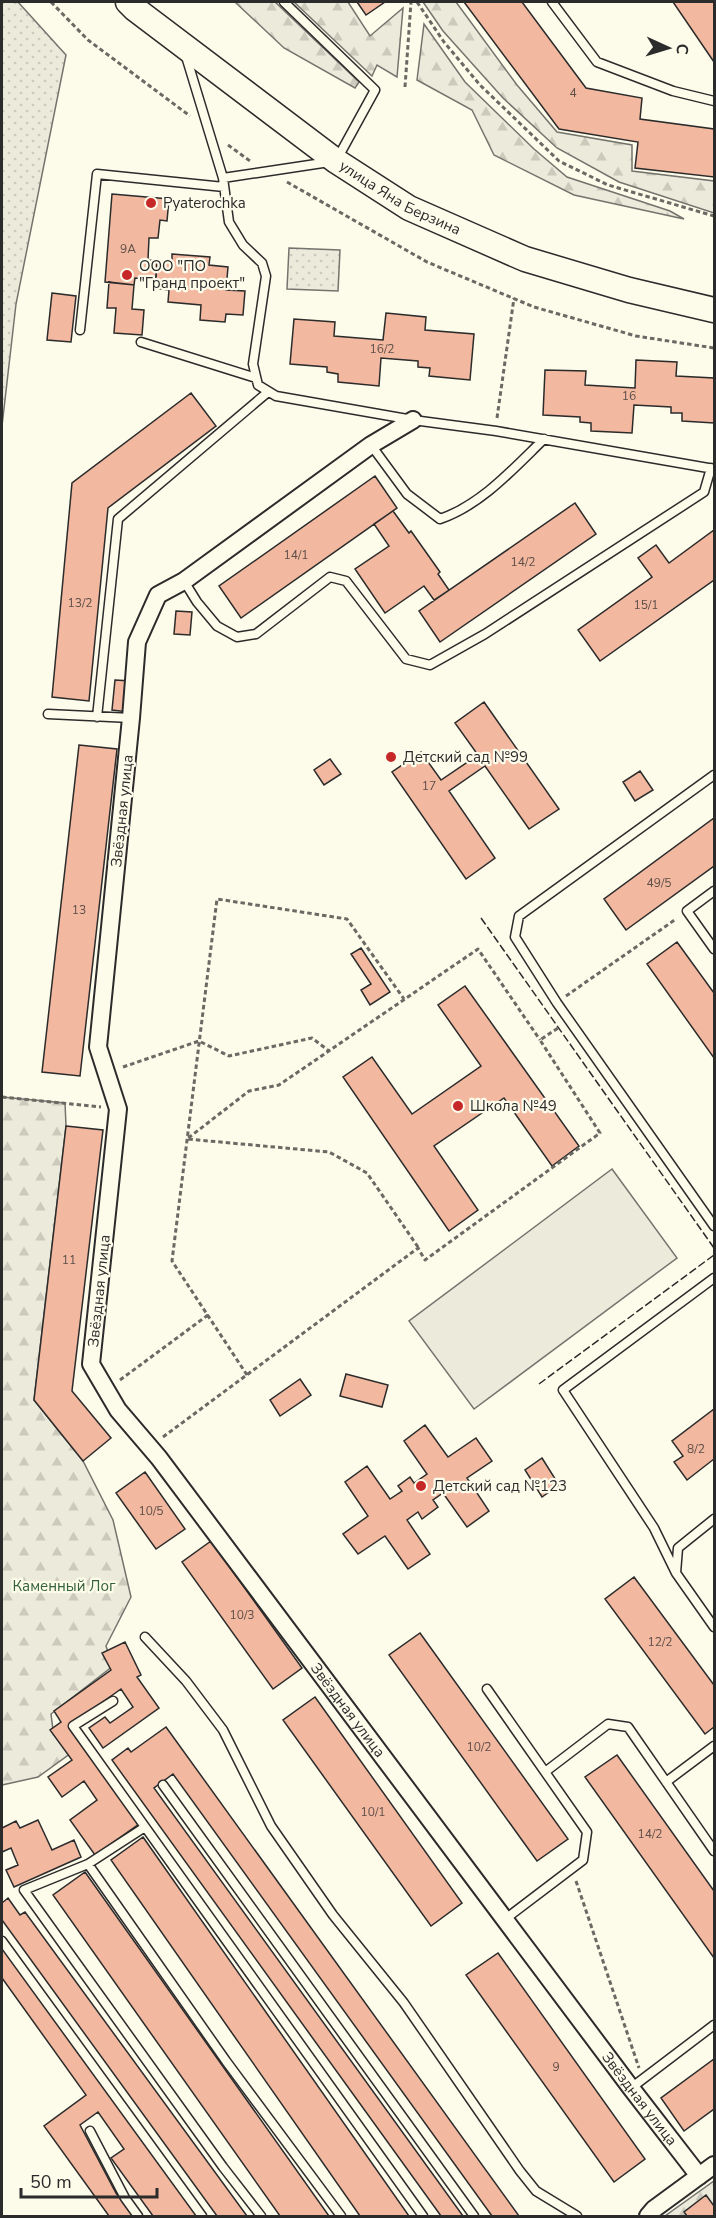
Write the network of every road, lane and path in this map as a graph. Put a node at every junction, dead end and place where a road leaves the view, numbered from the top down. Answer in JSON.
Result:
{"nodes":[{"id":1,"x":51,"y":2,"type":"edge"},
{"id":2,"x":128,"y":2,"type":"edge"},
{"id":3,"x":284,"y":2,"type":"edge"},
{"id":4,"x":411,"y":2,"type":"edge"},
{"id":5,"x":417,"y":2,"type":"edge"},
{"id":6,"x":552,"y":2,"type":"edge"},
{"id":7,"x":183,"y":45,"type":"junction"},
{"id":8,"x":405,"y":87,"type":"dead end"},
{"id":9,"x":714,"y":100,"type":"edge"},
{"id":10,"x":209,"y":131,"type":"junction"},
{"id":11,"x":336,"y":161,"type":"junction"},
{"id":12,"x":268,"y":171,"type":"junction"},
{"id":13,"x":223,"y":182,"type":"junction"},
{"id":14,"x":714,"y":216,"type":"edge"},
{"id":15,"x":514,"y":298,"type":"junction"},
{"id":16,"x":714,"y":310,"type":"edge"},
{"id":17,"x":80,"y":330,"type":"dead end"},
{"id":18,"x":141,"y":342,"type":"dead end"},
{"id":19,"x":714,"y":348,"type":"edge"},
{"id":20,"x":256,"y":378,"type":"junction"},
{"id":21,"x":268,"y":392,"type":"junction"},
{"id":22,"x":413,"y":420,"type":"junction"},
{"id":23,"x":496,"y":431,"type":"junction"},
{"id":24,"x":544,"y":439,"type":"junction"},
{"id":25,"x":371,"y":445,"type":"junction"},
{"id":26,"x":712,"y":469,"type":"edge"},
{"id":27,"x":184,"y":581,"type":"junction"},
{"id":28,"x":48,"y":714,"type":"dead end"},
{"id":29,"x":97,"y":717,"type":"junction"},
{"id":30,"x":131,"y":718,"type":"junction"},
{"id":31,"x":714,"y":775,"type":"edge"},
{"id":32,"x":714,"y":891,"type":"edge"},
{"id":33,"x":687,"y":911,"type":"junction"},
{"id":34,"x":714,"y":950,"type":"edge"},
{"id":35,"x":404,"y":999,"type":"junction"},
{"id":36,"x":557,"y":1003,"type":"junction"},
{"id":37,"x":540,"y":1040,"type":"junction"},
{"id":38,"x":199,"y":1041,"type":"junction"},
{"id":39,"x":329,"y":1051,"type":"junction"},
{"id":40,"x":106,"y":1072,"type":"junction"},
{"id":41,"x":2,"y":1097,"type":"edge"},
{"id":42,"x":118,"y":1109,"type":"junction"},
{"id":43,"x":187,"y":1139,"type":"junction"},
{"id":44,"x":714,"y":1226,"type":"edge"},
{"id":45,"x":418,"y":1248,"type":"junction"},
{"id":46,"x":713,"y":1282,"type":"edge"},
{"id":47,"x":208,"y":1315,"type":"junction"},
{"id":48,"x":248,"y":1375,"type":"junction"},
{"id":49,"x":106,"y":1391,"type":"junction"},
{"id":50,"x":150,"y":1447,"type":"junction"},
{"id":51,"x":714,"y":1519,"type":"edge"},
{"id":52,"x":676,"y":1573,"type":"junction"},
{"id":53,"x":714,"y":1627,"type":"edge"},
{"id":54,"x":145,"y":1637,"type":"dead end"},
{"id":55,"x":487,"y":1689,"type":"dead end"},
{"id":56,"x":113,"y":1701,"type":"dead end"},
{"id":57,"x":714,"y":1746,"type":"edge"},
{"id":58,"x":545,"y":1772,"type":"junction"},
{"id":59,"x":666,"y":1782,"type":"junction"},
{"id":60,"x":163,"y":1785,"type":"dead end"},
{"id":61,"x":145,"y":1827,"type":"junction"},
{"id":62,"x":714,"y":1851,"type":"edge"},
{"id":63,"x":87,"y":1864,"type":"junction"},
{"id":64,"x":572,"y":1868,"type":"junction"},
{"id":65,"x":504,"y":1920,"type":"junction"},
{"id":66,"x":2,"y":1941,"type":"edge"},
{"id":67,"x":714,"y":2025,"type":"edge"},
{"id":68,"x":636,"y":2083,"type":"junction"},
{"id":69,"x":90,"y":2131,"type":"dead end"},
{"id":70,"x":714,"y":2165,"type":"edge"},
{"id":71,"x":699,"y":2176,"type":"junction"},
{"id":72,"x":138,"y":2217,"type":"edge"},
{"id":73,"x":202,"y":2217,"type":"edge"},
{"id":74,"x":261,"y":2217,"type":"edge"},
{"id":75,"x":341,"y":2217,"type":"edge"},
{"id":76,"x":423,"y":2217,"type":"edge"},
{"id":77,"x":474,"y":2217,"type":"edge"},
{"id":78,"x":577,"y":2217,"type":"edge"},
{"id":79,"x":648,"y":2217,"type":"edge"}],
"edges":[{"from":1,"to":10,"type":"path"},
{"from":2,"to":7,"type":"main road","name":"улица Яна Берзина"},
{"from":3,"to":11,"type":"lane"},
{"from":4,"to":8,"type":"path"},
{"from":5,"to":14,"type":"path"},
{"from":6,"to":9,"type":"lane"},
{"from":7,"to":10,"type":"lane"},
{"from":7,"to":11,"type":"main road","name":"улица Яна Берзина"},
{"from":10,"to":12,"type":"path"},
{"from":10,"to":13,"type":"lane"},
{"from":11,"to":12,"type":"lane"},
{"from":11,"to":16,"type":"main road","name":"улица Яна Берзина"},
{"from":12,"to":13,"type":"lane"},
{"from":12,"to":15,"type":"path"},
{"from":13,"to":17,"type":"lane"},
{"from":13,"to":20,"type":"lane"},
{"from":15,"to":19,"type":"path"},
{"from":15,"to":23,"type":"path"},
{"from":18,"to":20,"type":"lane"},
{"from":20,"to":21,"type":"lane"},
{"from":21,"to":22,"type":"lane"},
{"from":21,"to":29,"type":"lane"},
{"from":22,"to":23,"type":"lane"},
{"from":22,"to":25,"type":"street","name":"Звёздная улица"},
{"from":23,"to":24,"type":"lane"},
{"from":24,"to":25,"type":"lane"},
{"from":24,"to":26,"type":"lane"},
{"from":25,"to":27,"type":"street","name":"Звёздная улица"},
{"from":26,"to":27,"type":"lane"},
{"from":27,"to":30,"type":"street","name":"Звёздная улица"},
{"from":28,"to":29,"type":"lane"},
{"from":29,"to":30,"type":"lane"},
{"from":30,"to":40,"type":"street","name":"Звёздная улица"},
{"from":31,"to":36,"type":"lane"},
{"from":32,"to":33,"type":"lane"},
{"from":33,"to":34,"type":"lane"},
{"from":33,"to":36,"type":"path"},
{"from":35,"to":37,"type":"path"},
{"from":35,"to":38,"type":"path"},
{"from":35,"to":39,"type":"path"},
{"from":36,"to":37,"type":"path"},
{"from":36,"to":44,"type":"lane"},
{"from":37,"to":45,"type":"path"},
{"from":38,"to":39,"type":"path"},
{"from":38,"to":40,"type":"path"},
{"from":38,"to":43,"type":"path"},
{"from":39,"to":43,"type":"path"},
{"from":40,"to":42,"type":"street","name":"Звёздная улица"},
{"from":41,"to":42,"type":"path"},
{"from":42,"to":49,"type":"street","name":"Звёздная улица"},
{"from":43,"to":45,"type":"path"},
{"from":43,"to":47,"type":"path"},
{"from":45,"to":48,"type":"path"},
{"from":46,"to":52,"type":"lane"},
{"from":47,"to":48,"type":"path"},
{"from":47,"to":49,"type":"path"},
{"from":48,"to":50,"type":"path"},
{"from":49,"to":50,"type":"street","name":"Звёздная улица"},
{"from":50,"to":65,"type":"street","name":"Звёздная улица"},
{"from":51,"to":52,"type":"lane"},
{"from":52,"to":53,"type":"lane"},
{"from":54,"to":78,"type":"lane"},
{"from":55,"to":58,"type":"lane"},
{"from":56,"to":61,"type":"lane"},
{"from":57,"to":59,"type":"lane"},
{"from":58,"to":59,"type":"lane"},
{"from":58,"to":64,"type":"lane"},
{"from":59,"to":62,"type":"lane"},
{"from":60,"to":77,"type":"lane"},
{"from":61,"to":63,"type":"lane"},
{"from":61,"to":76,"type":"lane"},
{"from":63,"to":74,"type":"lane"},
{"from":63,"to":75,"type":"lane"},
{"from":64,"to":65,"type":"lane"},
{"from":64,"to":68,"type":"path"},
{"from":65,"to":68,"type":"street","name":"Звёздная улица"},
{"from":66,"to":73,"type":"lane"},
{"from":67,"to":68,"type":"lane"},
{"from":68,"to":71,"type":"street","name":"Звёздная улица"},
{"from":69,"to":72,"type":"lane"},
{"from":70,"to":71,"type":"street"},
{"from":71,"to":79,"type":"street"}]}
